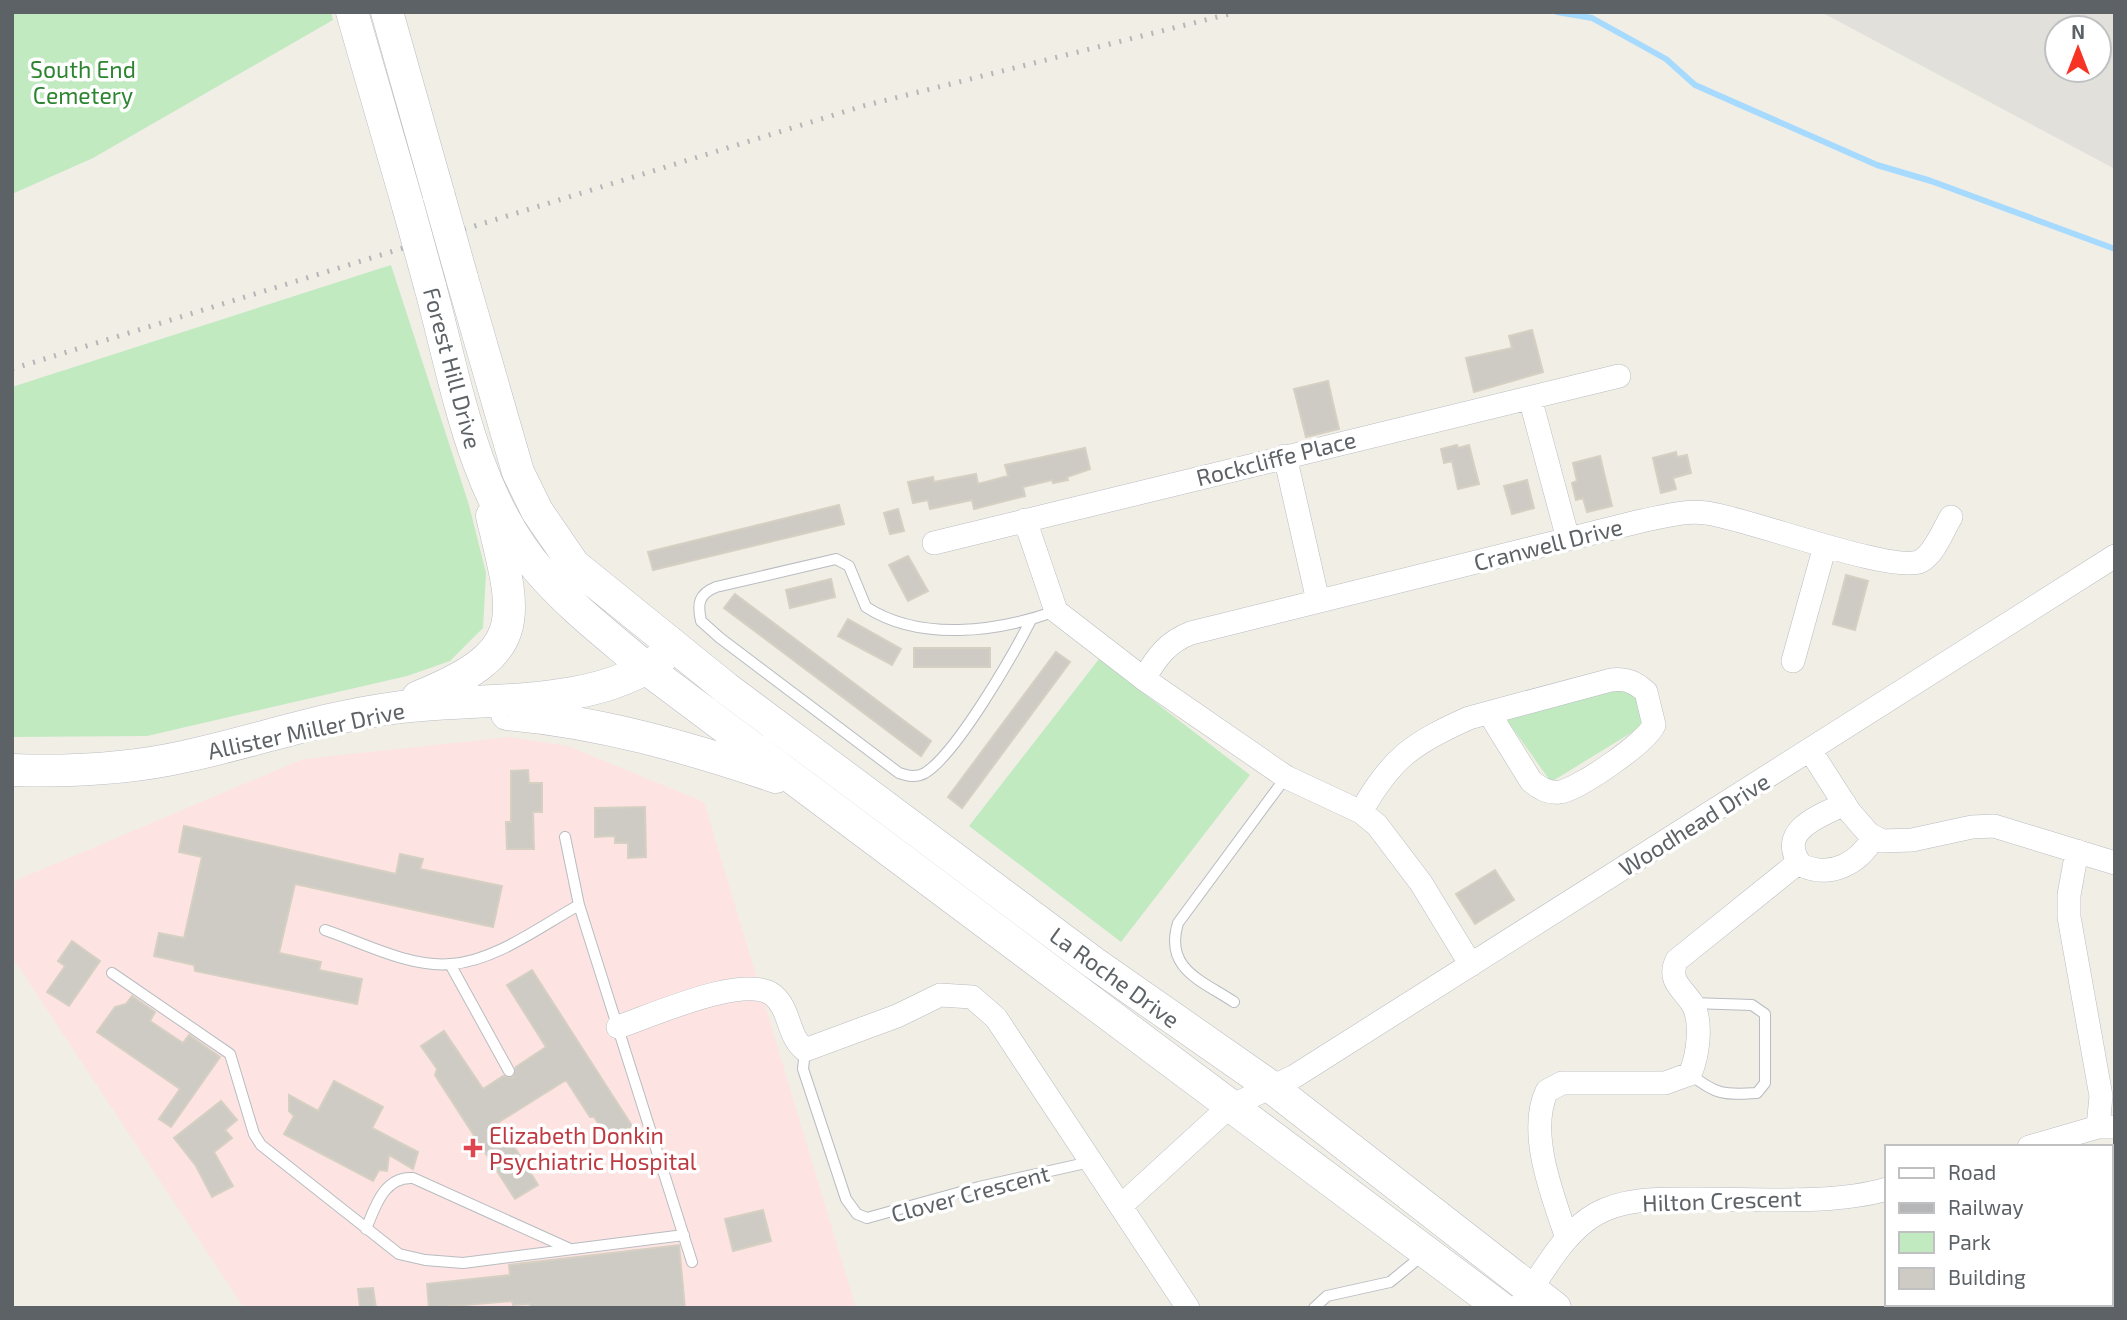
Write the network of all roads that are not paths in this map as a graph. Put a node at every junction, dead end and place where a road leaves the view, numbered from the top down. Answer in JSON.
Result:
{"nodes":[{"id":1,"x":352,"y":12,"type":"edge"},
{"id":2,"x":387,"y":12,"type":"edge"},
{"id":3,"x":1619,"y":376,"type":"dead end"},
{"id":4,"x":1530,"y":398,"type":"junction"},
{"id":5,"x":1285,"y":456,"type":"junction"},
{"id":6,"x":484,"y":480,"type":"junction"},
{"id":7,"x":1951,"y":517,"type":"dead end"},
{"id":8,"x":1026,"y":520,"type":"junction"},
{"id":9,"x":1568,"y":539,"type":"junction"},
{"id":10,"x":934,"y":543,"type":"dead end"},
{"id":11,"x":1825,"y":546,"type":"junction"},
{"id":12,"x":2115,"y":556,"type":"edge"},
{"id":13,"x":1318,"y":601,"type":"junction"},
{"id":14,"x":1056,"y":611,"type":"junction"},
{"id":15,"x":1031,"y":620,"type":"junction"},
{"id":16,"x":674,"y":648,"type":"junction"},
{"id":17,"x":1793,"y":660,"type":"dead end"},
{"id":18,"x":647,"y":669,"type":"junction"},
{"id":19,"x":1144,"y":679,"type":"junction"},
{"id":20,"x":397,"y":707,"type":"junction"},
{"id":21,"x":1489,"y":713,"type":"junction"},
{"id":22,"x":1810,"y":750,"type":"junction"},
{"id":23,"x":12,"y":770,"type":"edge"},
{"id":24,"x":1286,"y":777,"type":"junction"},
{"id":25,"x":804,"y":786,"type":"junction"},
{"id":26,"x":1845,"y":804,"type":"junction"},
{"id":27,"x":1361,"y":812,"type":"junction"},
{"id":28,"x":565,"y":837,"type":"dead end"},
{"id":29,"x":1874,"y":837,"type":"junction"},
{"id":30,"x":2077,"y":851,"type":"junction"},
{"id":31,"x":1799,"y":862,"type":"junction"},
{"id":32,"x":2115,"y":863,"type":"edge"},
{"id":33,"x":579,"y":905,"type":"junction"},
{"id":34,"x":326,"y":930,"type":"dead end"},
{"id":35,"x":450,"y":964,"type":"junction"},
{"id":36,"x":1471,"y":965,"type":"junction"},
{"id":37,"x":112,"y":973,"type":"dead end"},
{"id":38,"x":1234,"y":1002,"type":"dead end"},
{"id":39,"x":1692,"y":1003,"type":"junction"},
{"id":40,"x":618,"y":1027,"type":"junction"},
{"id":41,"x":805,"y":1050,"type":"junction"},
{"id":42,"x":509,"y":1071,"type":"dead end"},
{"id":43,"x":1690,"y":1074,"type":"junction"},
{"id":44,"x":1270,"y":1086,"type":"junction"},
{"id":45,"x":1229,"y":1107,"type":"junction"},
{"id":46,"x":2107,"y":1127,"type":"edge"},
{"id":47,"x":2037,"y":1145,"type":"edge"},
{"id":48,"x":1090,"y":1162,"type":"junction"},
{"id":49,"x":1885,"y":1189,"type":"edge"},
{"id":50,"x":1122,"y":1206,"type":"junction"},
{"id":51,"x":366,"y":1229,"type":"junction"},
{"id":52,"x":684,"y":1235,"type":"junction"},
{"id":53,"x":1567,"y":1238,"type":"junction"},
{"id":54,"x":568,"y":1248,"type":"junction"},
{"id":55,"x":1426,"y":1252,"type":"junction"},
{"id":56,"x":692,"y":1262,"type":"dead end"},
{"id":57,"x":1535,"y":1302,"type":"edge"},
{"id":58,"x":1188,"y":1308,"type":"edge"},
{"id":59,"x":1314,"y":1308,"type":"edge"},
{"id":60,"x":1501,"y":1308,"type":"edge"}],
"edges":[{"from":1,"to":6,"type":"street","name":"Forest Hill Drive","bridge":true},
{"from":2,"to":16,"type":"street","name":"Forest Hill Drive","bridge":true},
{"from":3,"to":4,"type":"street","name":"Rockcliffe Place"},
{"from":4,"to":5,"type":"street","name":"Rockcliffe Place"},
{"from":4,"to":9,"type":"street"},
{"from":5,"to":8,"type":"street","name":"Rockcliffe Place"},
{"from":5,"to":13,"type":"street"},
{"from":6,"to":18,"type":"street","name":"Forest Hill Drive"},
{"from":6,"to":20,"type":"street"},
{"from":7,"to":11,"type":"street","name":"Cranwell Drive"},
{"from":8,"to":10,"type":"street","name":"Rockcliffe Place"},
{"from":8,"to":14,"type":"street"},
{"from":9,"to":11,"type":"street","name":"Cranwell Drive"},
{"from":9,"to":13,"type":"street","name":"Cranwell Drive"},
{"from":11,"to":17,"type":"street"},
{"from":12,"to":22,"type":"street","name":"Woodhead Drive"},
{"from":13,"to":19,"type":"street","name":"Cranwell Drive"},
{"from":14,"to":15,"type":"lane"},
{"from":14,"to":19,"type":"street"},
{"from":15,"to":15,"type":"lane"},
{"from":16,"to":18,"type":"street","name":"Allister Miller Drive"},
{"from":16,"to":44,"type":"street","name":"La Roche Drive"},
{"from":18,"to":20,"type":"street","name":"Allister Miller Drive"},
{"from":18,"to":25,"type":"street","name":"La Roche Drive"},
{"from":19,"to":24,"type":"street"},
{"from":20,"to":23,"type":"street","name":"Allister Miller Drive"},
{"from":20,"to":25,"type":"street"},
{"from":21,"to":21,"type":"street"},
{"from":21,"to":27,"type":"street"},
{"from":22,"to":26,"type":"street"},
{"from":22,"to":36,"type":"street","name":"Woodhead Drive"},
{"from":24,"to":27,"type":"street"},
{"from":24,"to":38,"type":"lane"},
{"from":25,"to":45,"type":"street","name":"La Roche Drive"},
{"from":26,"to":29,"type":"street"},
{"from":26,"to":31,"type":"street"},
{"from":27,"to":36,"type":"street"},
{"from":28,"to":33,"type":"lane"},
{"from":29,"to":30,"type":"street"},
{"from":29,"to":31,"type":"street"},
{"from":30,"to":32,"type":"street"},
{"from":30,"to":46,"type":"street"},
{"from":31,"to":39,"type":"street"},
{"from":33,"to":35,"type":"lane"},
{"from":33,"to":40,"type":"lane"},
{"from":34,"to":35,"type":"lane"},
{"from":35,"to":42,"type":"lane"},
{"from":36,"to":44,"type":"street","name":"Woodhead Drive"},
{"from":37,"to":51,"type":"lane"},
{"from":39,"to":43,"type":"street"},
{"from":39,"to":43,"type":"lane"},
{"from":40,"to":41,"type":"street","name":"Clover Crescent"},
{"from":40,"to":52,"type":"lane"},
{"from":41,"to":48,"type":"street"},
{"from":41,"to":48,"type":"lane","name":"Clover Crescent"},
{"from":43,"to":53,"type":"street"},
{"from":44,"to":45,"type":"street"},
{"from":44,"to":57,"type":"street","name":"La Roche Drive"},
{"from":45,"to":50,"type":"street"},
{"from":45,"to":55,"type":"street","name":"La Roche Drive"},
{"from":46,"to":47,"type":"street"},
{"from":48,"to":50,"type":"street"},
{"from":49,"to":53,"type":"street","name":"Hilton Crescent"},
{"from":50,"to":58,"type":"street"},
{"from":51,"to":54,"type":"lane"},
{"from":51,"to":54,"type":"lane"},
{"from":52,"to":54,"type":"lane"},
{"from":52,"to":56,"type":"lane"},
{"from":53,"to":57,"type":"street","name":"Hilton Crescent"},
{"from":55,"to":59,"type":"lane"},
{"from":55,"to":60,"type":"street","name":"La Roche Drive"}]}
